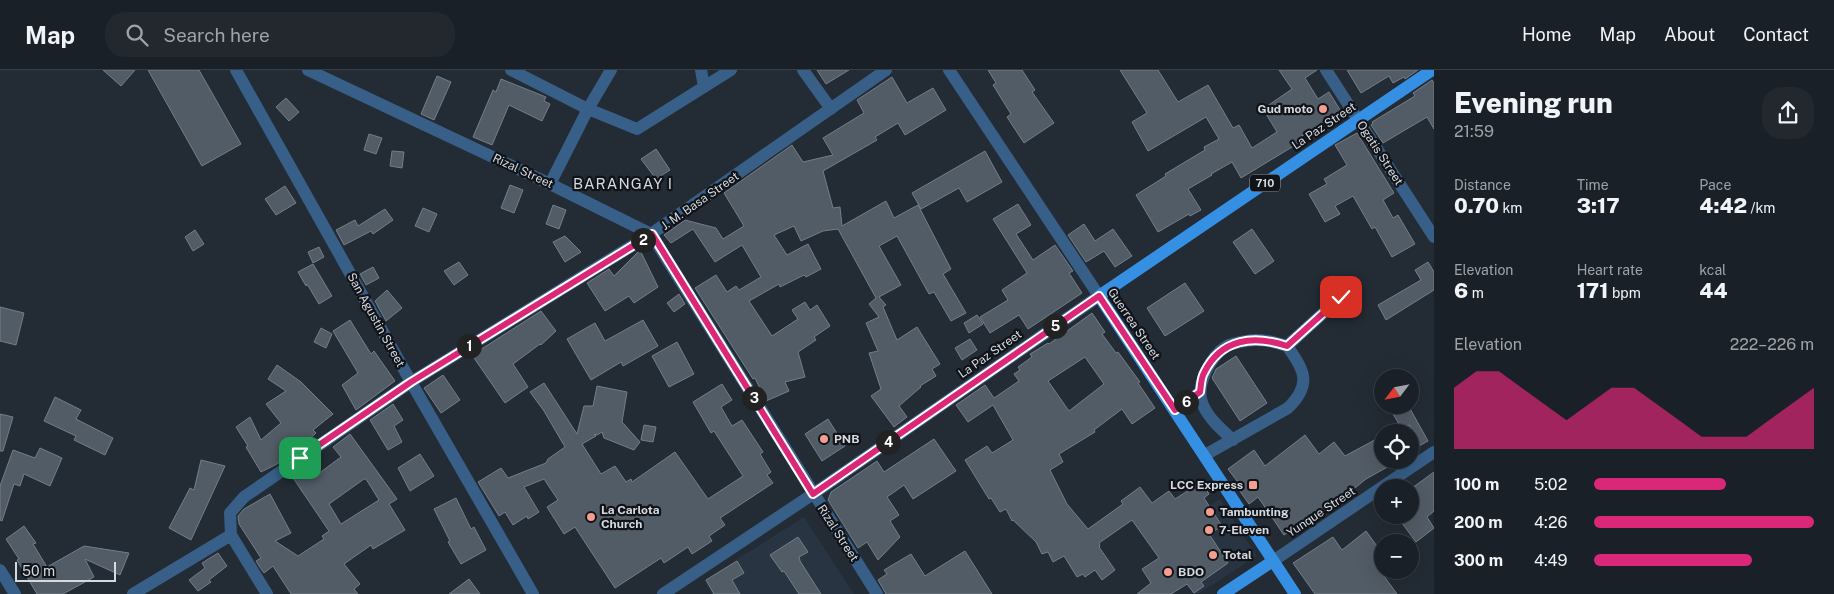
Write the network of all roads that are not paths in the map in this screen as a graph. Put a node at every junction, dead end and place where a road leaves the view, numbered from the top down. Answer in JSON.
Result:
{"nodes":[{"id":1,"x":236,"y":70,"type":"edge"},
{"id":2,"x":308,"y":70,"type":"edge"},
{"id":3,"x":511,"y":70,"type":"edge"},
{"id":4,"x":611,"y":70,"type":"edge"},
{"id":5,"x":701,"y":70,"type":"edge"},
{"id":6,"x":731,"y":70,"type":"edge"},
{"id":7,"x":803,"y":70,"type":"edge"},
{"id":8,"x":886,"y":70,"type":"edge"},
{"id":9,"x":949,"y":70,"type":"edge"},
{"id":10,"x":1326,"y":70,"type":"edge"},
{"id":11,"x":1432,"y":70,"type":"edge"},
{"id":12,"x":525,"y":73,"type":"edge"},
{"id":13,"x":704,"y":87,"type":"junction"},
{"id":14,"x":588,"y":109,"type":"junction"},
{"id":15,"x":831,"y":110,"type":"junction"},
{"id":16,"x":1358,"y":119,"type":"junction"},
{"id":17,"x":550,"y":184,"type":"junction"},
{"id":18,"x":652,"y":234,"type":"junction"},
{"id":19,"x":1434,"y":237,"type":"edge"},
{"id":20,"x":1099,"y":296,"type":"junction"},
{"id":21,"x":1341,"y":297,"type":"dead end"},
{"id":22,"x":1287,"y":346,"type":"junction"},
{"id":23,"x":411,"y":382,"type":"junction"},
{"id":24,"x":1200,"y":392,"type":"junction"},
{"id":25,"x":1175,"y":410,"type":"junction"},
{"id":26,"x":1233,"y":440,"type":"junction"},
{"id":27,"x":1434,"y":452,"type":"edge"},
{"id":28,"x":1204,"y":455,"type":"junction"},
{"id":29,"x":813,"y":494,"type":"junction"},
{"id":30,"x":231,"y":535,"type":"junction"},
{"id":31,"x":1273,"y":561,"type":"junction"},
{"id":32,"x":0,"y":570,"type":"edge"},
{"id":33,"x":15,"y":594,"type":"edge"},
{"id":34,"x":133,"y":594,"type":"edge"},
{"id":35,"x":267,"y":594,"type":"edge"},
{"id":36,"x":533,"y":594,"type":"edge"},
{"id":37,"x":663,"y":594,"type":"edge"},
{"id":38,"x":877,"y":594,"type":"edge"},
{"id":39,"x":1223,"y":594,"type":"edge"},
{"id":40,"x":1295,"y":594,"type":"edge"}],
"edges":[{"from":1,"to":23,"type":"street","name":"San Agustin Street"},
{"from":2,"to":17,"type":"street","name":"Rizal Street"},
{"from":3,"to":12,"type":"street"},
{"from":4,"to":14,"type":"street"},
{"from":5,"to":13,"type":"street"},
{"from":6,"to":13,"type":"street"},
{"from":7,"to":15,"type":"street"},
{"from":8,"to":15,"type":"street","name":"J. M. Basa Street"},
{"from":9,"to":20,"type":"street","name":"Guerrea Street"},
{"from":10,"to":16,"type":"street","name":"Ogatis Street"},
{"from":11,"to":16,"type":"main road","name":"La Paz Street","number":"710"},
{"from":12,"to":14,"type":"street"},
{"from":13,"to":14,"type":"street"},
{"from":14,"to":17,"type":"street"},
{"from":15,"to":18,"type":"street","name":"J. M. Basa Street"},
{"from":16,"to":19,"type":"street","name":"Ogatis Street"},
{"from":16,"to":20,"type":"main road","name":"La Paz Street","number":"710"},
{"from":17,"to":18,"type":"street","name":"Rizal Street"},
{"from":18,"to":23,"type":"street","name":"J. M. Basa Street"},
{"from":18,"to":29,"type":"street","name":"Rizal Street"},
{"from":20,"to":25,"type":"main road","name":"Guerrea Street"},
{"from":20,"to":29,"type":"street","name":"La Paz Street"},
{"from":21,"to":22,"type":"street"},
{"from":22,"to":24,"type":"street"},
{"from":22,"to":26,"type":"street"},
{"from":23,"to":30,"type":"street","name":"J. M. Basa Street"},
{"from":23,"to":36,"type":"street","name":"San Agustin Street"},
{"from":24,"to":25,"type":"street"},
{"from":24,"to":26,"type":"street"},
{"from":25,"to":28,"type":"main road","name":"Guerrea Street"},
{"from":26,"to":28,"type":"street"},
{"from":27,"to":31,"type":"street","name":"Yunque Street"},
{"from":28,"to":31,"type":"main road","name":"Guerrea Street"},
{"from":29,"to":37,"type":"street","name":"La Paz Street"},
{"from":29,"to":38,"type":"street","name":"Rizal Street"},
{"from":30,"to":34,"type":"street"},
{"from":30,"to":35,"type":"street"},
{"from":31,"to":39,"type":"main road","name":"Yunque Street"},
{"from":31,"to":40,"type":"main road","name":"Guerrea Street"},
{"from":32,"to":33,"type":"street"}]}
